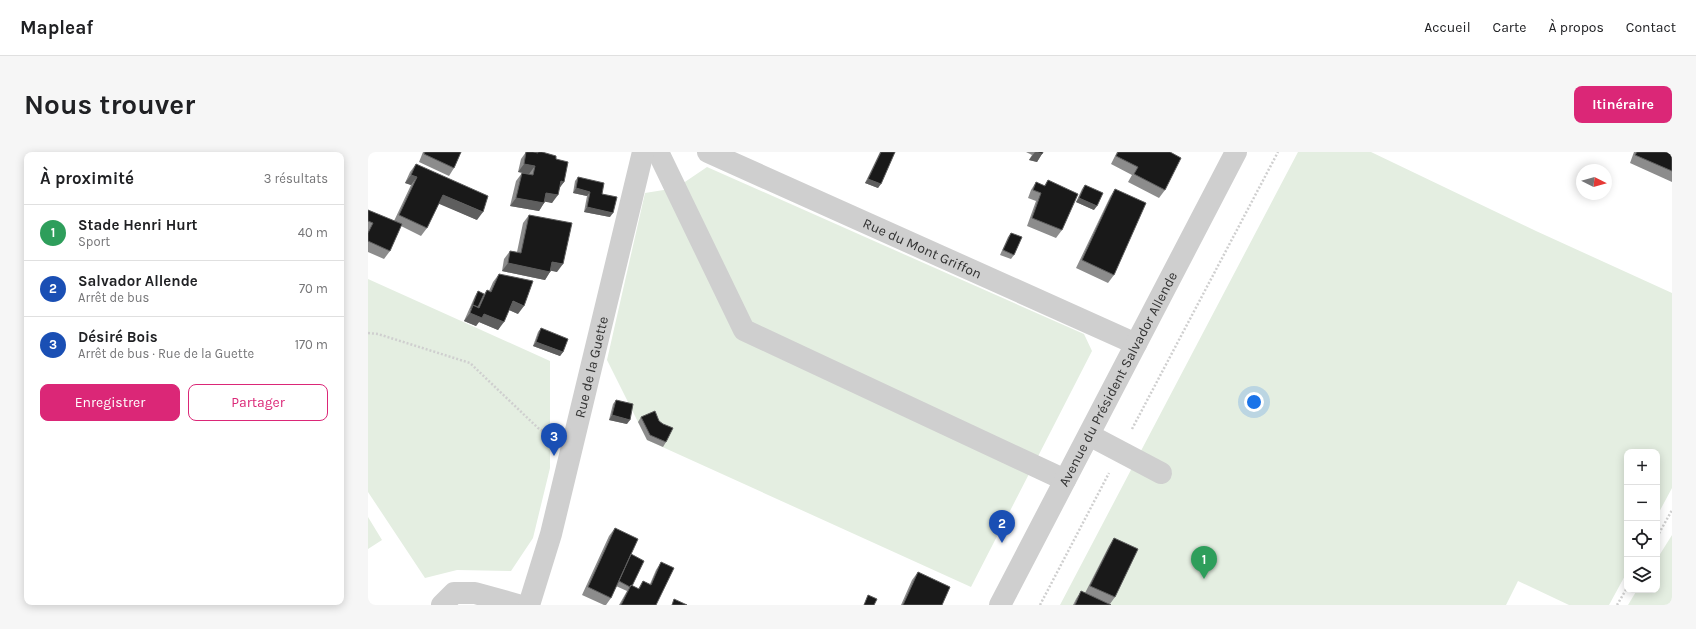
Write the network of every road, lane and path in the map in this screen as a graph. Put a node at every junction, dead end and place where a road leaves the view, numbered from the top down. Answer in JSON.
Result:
{"nodes":[{"id":1,"x":644,"y":152,"type":"edge"},
{"id":2,"x":658,"y":152,"type":"edge"},
{"id":3,"x":708,"y":152,"type":"edge"},
{"id":4,"x":1236,"y":152,"type":"edge"},
{"id":5,"x":1278,"y":152,"type":"edge"},
{"id":6,"x":368,"y":333,"type":"edge"},
{"id":7,"x":1136,"y":344,"type":"junction"},
{"id":8,"x":1089,"y":434,"type":"junction"},
{"id":9,"x":571,"y":449,"type":"junction"},
{"id":10,"x":1120,"y":452,"type":"junction"},
{"id":11,"x":1161,"y":473,"type":"dead end"},
{"id":12,"x":1065,"y":480,"type":"junction"},
{"id":13,"x":1672,"y":510,"type":"edge"},
{"id":14,"x":1660,"y":532,"type":"edge"},
{"id":15,"x":1624,"y":593,"type":"edge"},
{"id":16,"x":442,"y":605,"type":"edge"},
{"id":17,"x":518,"y":605,"type":"edge"},
{"id":18,"x":529,"y":605,"type":"edge"},
{"id":19,"x":1000,"y":605,"type":"edge"},
{"id":20,"x":1040,"y":605,"type":"edge"},
{"id":21,"x":1617,"y":605,"type":"edge"}],
"edges":[{"from":1,"to":9,"type":"street","name":"Rue de la Guette"},
{"from":2,"to":12,"type":"street"},
{"from":3,"to":7,"type":"street","name":"Rue du Mont Griffon"},
{"from":4,"to":7,"type":"street","name":"Avenue du Président Salvador Allende"},
{"from":5,"to":10,"type":"path"},
{"from":6,"to":9,"type":"path"},
{"from":7,"to":8,"type":"street","name":"Avenue du Président Salvador Allende"},
{"from":8,"to":10,"type":"street"},
{"from":8,"to":12,"type":"street","name":"Avenue du Président Salvador Allende"},
{"from":9,"to":18,"type":"street","name":"Rue de la Guette"},
{"from":10,"to":11,"type":"street"},
{"from":10,"to":20,"type":"path"},
{"from":12,"to":19,"type":"street","name":"Avenue du Président Salvador Allende"},
{"from":13,"to":14,"type":"path"},
{"from":15,"to":21,"type":"path"},
{"from":16,"to":17,"type":"street"}]}
